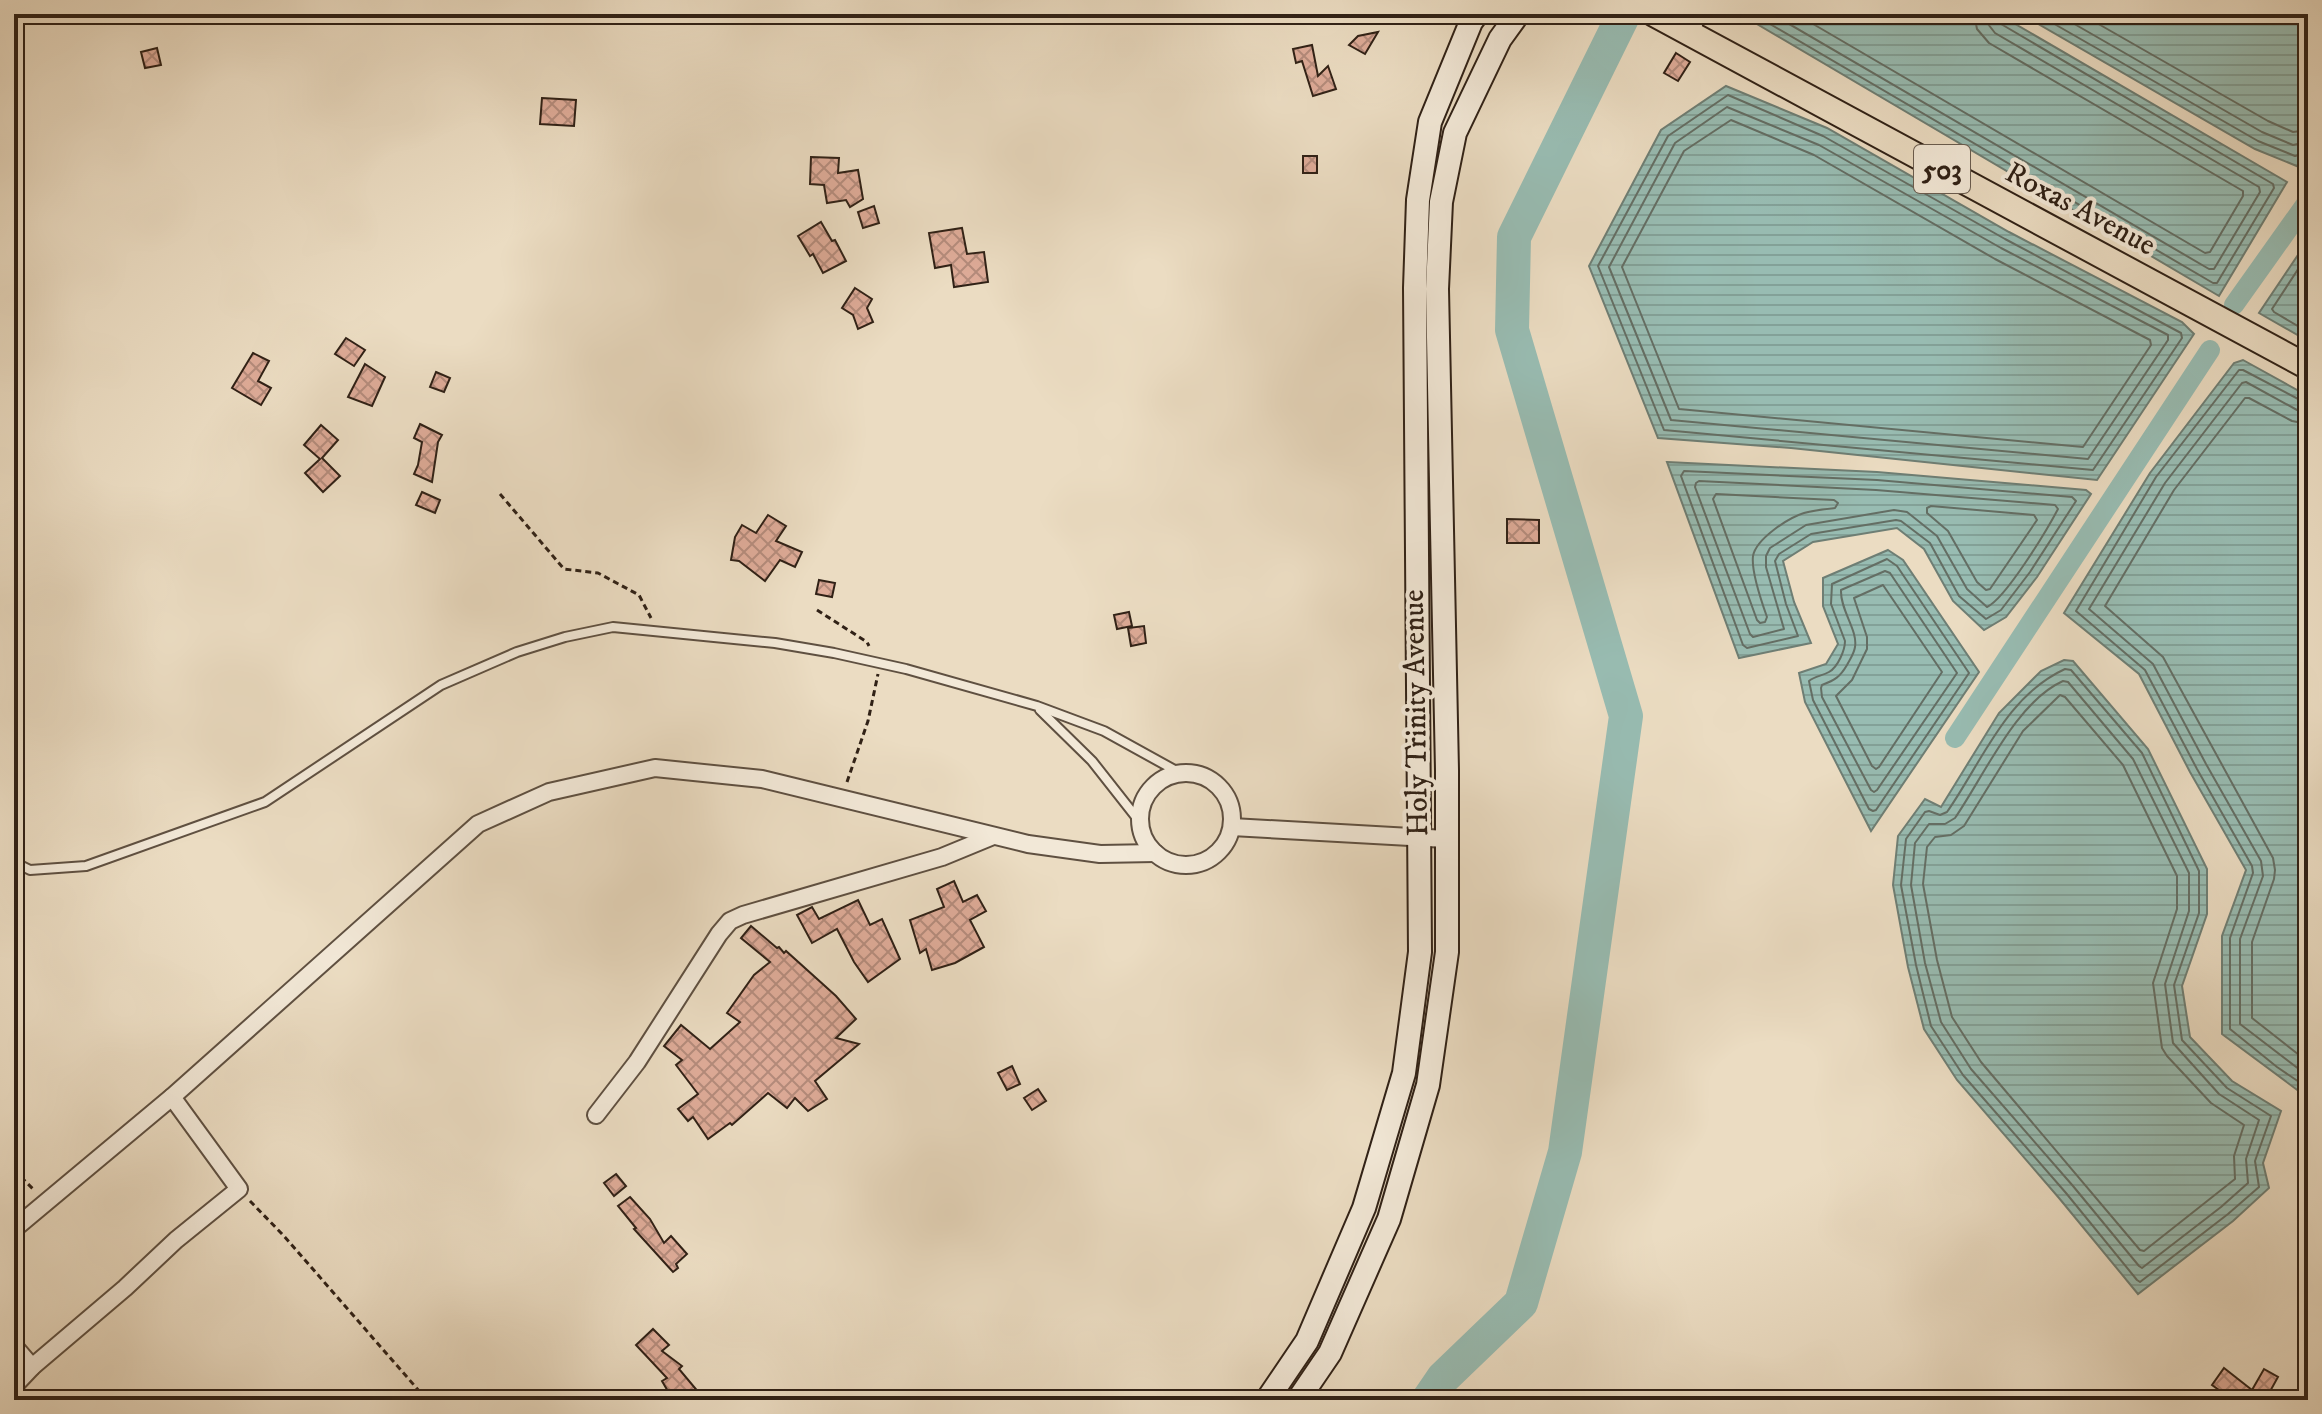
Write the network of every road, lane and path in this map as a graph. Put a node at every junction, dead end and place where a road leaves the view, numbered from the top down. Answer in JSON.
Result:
{"nodes":[{"id":1,"x":1477,"y":14,"type":"edge"},
{"id":2,"x":1518,"y":14,"type":"edge"},
{"id":3,"x":1679,"y":22,"type":"edge"},
{"id":4,"x":1430,"y":122,"type":"junction"},
{"id":5,"x":1455,"y":133,"type":"junction"},
{"id":6,"x":2308,"y":367,"type":"edge"},
{"id":7,"x":500,"y":494,"type":"dead end"},
{"id":8,"x":817,"y":610,"type":"dead end"},
{"id":9,"x":658,"y":632,"type":"junction"},
{"id":10,"x":881,"y":665,"type":"junction"},
{"id":11,"x":1037,"y":706,"type":"junction"},
{"id":12,"x":1180,"y":773,"type":"junction"},
{"id":13,"x":841,"y":798,"type":"junction"},
{"id":14,"x":1140,"y":822,"type":"junction"},
{"id":15,"x":1232,"y":827,"type":"junction"},
{"id":16,"x":993,"y":836,"type":"junction"},
{"id":17,"x":1420,"y":839,"type":"junction"},
{"id":18,"x":1446,"y":839,"type":"junction"},
{"id":19,"x":1155,"y":853,"type":"junction"},
{"id":20,"x":14,"y":862,"type":"edge"},
{"id":21,"x":172,"y":1097,"type":"junction"},
{"id":22,"x":596,"y":1115,"type":"dead end"},
{"id":23,"x":14,"y":1170,"type":"edge"},
{"id":24,"x":239,"y":1189,"type":"junction"},
{"id":25,"x":46,"y":1202,"type":"junction"},
{"id":26,"x":14,"y":1229,"type":"edge"},
{"id":27,"x":14,"y":1346,"type":"edge"},
{"id":28,"x":32,"y":1367,"type":"junction"},
{"id":29,"x":14,"y":1386,"type":"edge"},
{"id":30,"x":427,"y":1400,"type":"edge"},
{"id":31,"x":1267,"y":1400,"type":"edge"},
{"id":32,"x":1298,"y":1400,"type":"edge"}],
"edges":[{"from":1,"to":4,"type":"main road","name":"Holy Trinity Avenue"},
{"from":2,"to":5,"type":"main road","name":"Holy Trinity Avenue"},
{"from":3,"to":6,"type":"main road","name":"Roxas Avenue","number":"503"},
{"from":4,"to":5,"type":"main road"},
{"from":4,"to":17,"type":"main road","name":"Holy Trinity Avenue"},
{"from":5,"to":18,"type":"main road","name":"Holy Trinity Avenue"},
{"from":7,"to":9,"type":"path"},
{"from":8,"to":10,"type":"path"},
{"from":9,"to":10,"type":"lane"},
{"from":9,"to":20,"type":"lane"},
{"from":10,"to":11,"type":"lane"},
{"from":10,"to":13,"type":"path"},
{"from":11,"to":12,"type":"lane"},
{"from":11,"to":14,"type":"lane"},
{"from":12,"to":14,"type":"street"},
{"from":12,"to":15,"type":"street"},
{"from":13,"to":16,"type":"street"},
{"from":13,"to":21,"type":"street"},
{"from":14,"to":19,"type":"street"},
{"from":15,"to":17,"type":"street"},
{"from":15,"to":19,"type":"street"},
{"from":16,"to":19,"type":"street"},
{"from":16,"to":22,"type":"street"},
{"from":17,"to":18,"type":"street"},
{"from":17,"to":31,"type":"main road","name":"Holy Trinity Avenue"},
{"from":18,"to":32,"type":"main road","name":"Holy Trinity Avenue"},
{"from":21,"to":24,"type":"street"},
{"from":21,"to":25,"type":"street"},
{"from":23,"to":25,"type":"path"},
{"from":24,"to":28,"type":"street"},
{"from":24,"to":30,"type":"path"},
{"from":25,"to":26,"type":"street"},
{"from":27,"to":28,"type":"street"},
{"from":28,"to":29,"type":"street"}]}
